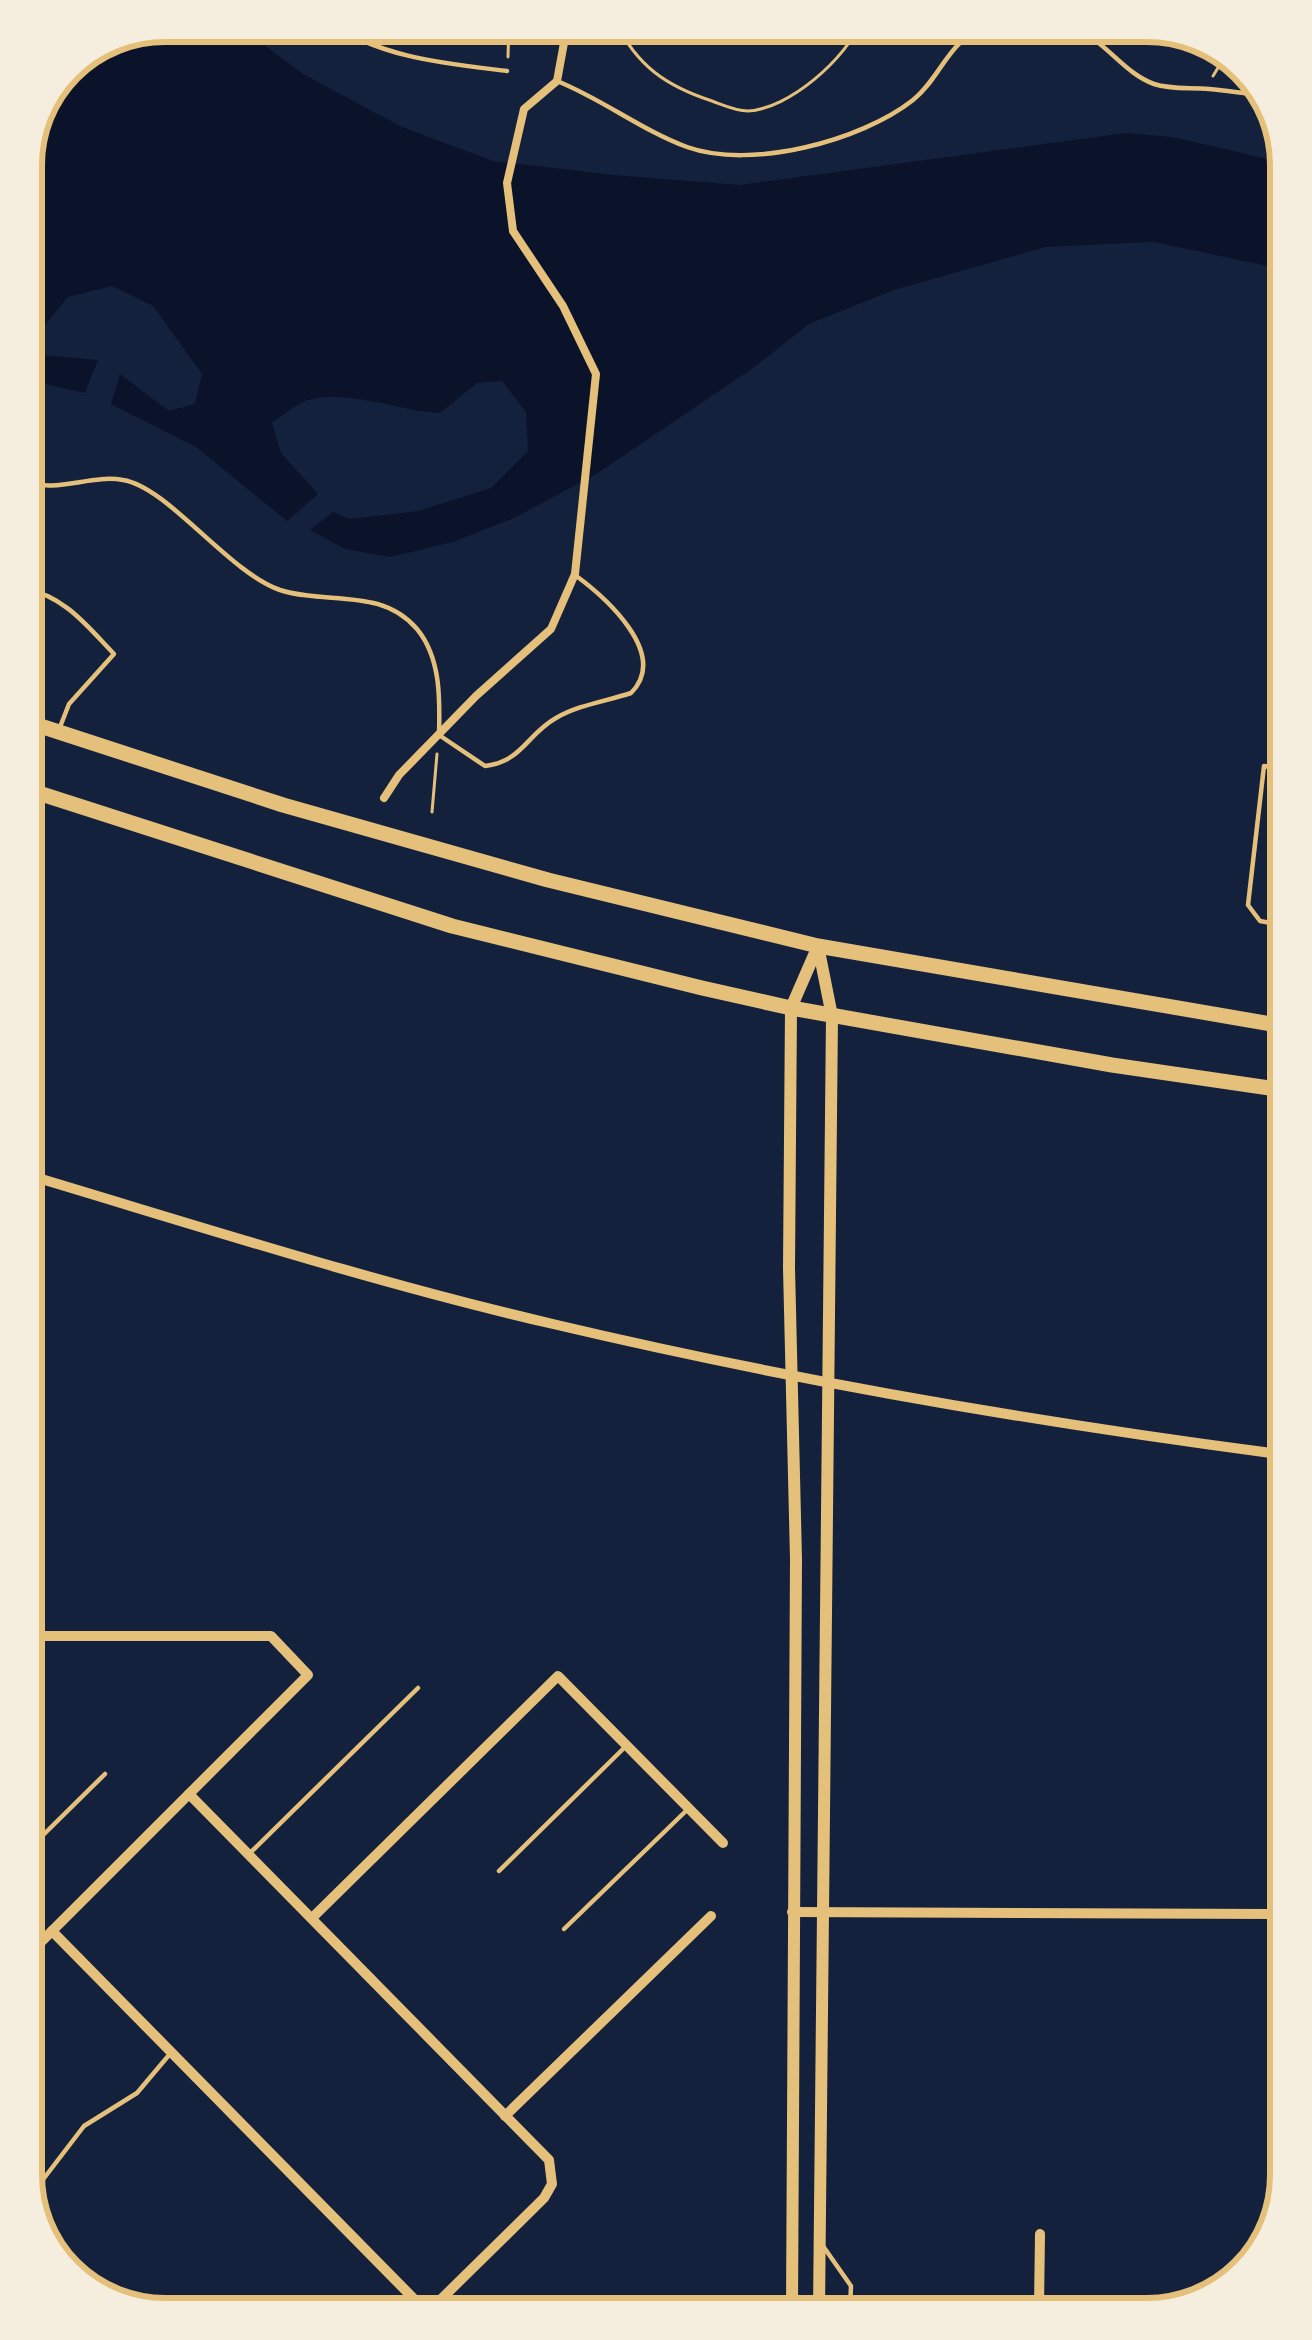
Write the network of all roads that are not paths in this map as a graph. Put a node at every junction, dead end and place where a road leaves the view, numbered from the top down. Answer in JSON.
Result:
{"nodes":[{"id":1,"x":361,"y":42,"type":"edge"},
{"id":2,"x":564,"y":42,"type":"edge"},
{"id":3,"x":958,"y":42,"type":"edge"},
{"id":4,"x":1093,"y":42,"type":"edge"},
{"id":5,"x":508,"y":71,"type":"dead end"},
{"id":6,"x":557,"y":81,"type":"junction"},
{"id":7,"x":1247,"y":93,"type":"edge"},
{"id":8,"x":42,"y":483,"type":"edge"},
{"id":9,"x":574,"y":574,"type":"junction"},
{"id":10,"x":42,"y":595,"type":"edge"},
{"id":11,"x":42,"y":727,"type":"edge"},
{"id":12,"x":58,"y":733,"type":"junction"},
{"id":13,"x":439,"y":734,"type":"junction"},
{"id":14,"x":1270,"y":767,"type":"edge"},
{"id":15,"x":42,"y":795,"type":"edge"},
{"id":16,"x":384,"y":798,"type":"dead end"},
{"id":17,"x":1270,"y":924,"type":"edge"},
{"id":18,"x":818,"y":946,"type":"junction"},
{"id":19,"x":791,"y":1008,"type":"junction"},
{"id":20,"x":832,"y":1016,"type":"junction"},
{"id":21,"x":1270,"y":1024,"type":"edge"},
{"id":22,"x":1270,"y":1088,"type":"edge"},
{"id":23,"x":42,"y":1179,"type":"edge"},
{"id":24,"x":794,"y":1376,"type":"junction"},
{"id":25,"x":830,"y":1384,"type":"junction"},
{"id":26,"x":1270,"y":1453,"type":"edge"},
{"id":27,"x":42,"y":1636,"type":"edge"},
{"id":28,"x":418,"y":1688,"type":"dead end"},
{"id":29,"x":627,"y":1745,"type":"junction"},
{"id":30,"x":105,"y":1774,"type":"dead end"},
{"id":31,"x":189,"y":1793,"type":"junction"},
{"id":32,"x":688,"y":1808,"type":"junction"},
{"id":33,"x":42,"y":1836,"type":"edge"},
{"id":34,"x":723,"y":1843,"type":"dead end"},
{"id":35,"x":249,"y":1854,"type":"junction"},
{"id":36,"x":499,"y":1871,"type":"dead end"},
{"id":37,"x":792,"y":1912,"type":"junction"},
{"id":38,"x":821,"y":1913,"type":"junction"},
{"id":39,"x":1270,"y":1914,"type":"edge"},
{"id":40,"x":711,"y":1916,"type":"dead end"},
{"id":41,"x":312,"y":1918,"type":"junction"},
{"id":42,"x":564,"y":1929,"type":"dead end"},
{"id":43,"x":52,"y":1931,"type":"junction"},
{"id":44,"x":42,"y":1941,"type":"edge"},
{"id":45,"x":171,"y":2052,"type":"junction"},
{"id":46,"x":505,"y":2116,"type":"junction"},
{"id":47,"x":42,"y":2180,"type":"edge"},
{"id":48,"x":1040,"y":2234,"type":"dead end"},
{"id":49,"x":819,"y":2241,"type":"junction"},
{"id":50,"x":413,"y":2298,"type":"edge"},
{"id":51,"x":442,"y":2298,"type":"edge"},
{"id":52,"x":792,"y":2298,"type":"edge"},
{"id":53,"x":819,"y":2298,"type":"edge"},
{"id":54,"x":850,"y":2298,"type":"edge"},
{"id":55,"x":1039,"y":2298,"type":"edge"}],
"edges":[{"from":1,"to":5,"type":"lane"},
{"from":2,"to":6,"type":"street"},
{"from":3,"to":6,"type":"lane"},
{"from":4,"to":7,"type":"lane"},
{"from":6,"to":9,"type":"street"},
{"from":8,"to":13,"type":"lane"},
{"from":9,"to":13,"type":"street"},
{"from":9,"to":13,"type":"lane"},
{"from":10,"to":12,"type":"lane"},
{"from":11,"to":12,"type":"main road"},
{"from":12,"to":18,"type":"main road"},
{"from":13,"to":16,"type":"street"},
{"from":14,"to":17,"type":"lane"},
{"from":15,"to":19,"type":"main road"},
{"from":18,"to":19,"type":"street"},
{"from":18,"to":20,"type":"street"},
{"from":18,"to":21,"type":"main road"},
{"from":19,"to":20,"type":"main road"},
{"from":19,"to":24,"type":"street"},
{"from":20,"to":22,"type":"main road"},
{"from":20,"to":25,"type":"street"},
{"from":23,"to":24,"type":"street"},
{"from":24,"to":25,"type":"street"},
{"from":24,"to":37,"type":"street"},
{"from":25,"to":26,"type":"street"},
{"from":25,"to":38,"type":"street"},
{"from":27,"to":31,"type":"street"},
{"from":28,"to":35,"type":"lane"},
{"from":29,"to":32,"type":"street"},
{"from":29,"to":36,"type":"lane"},
{"from":29,"to":41,"type":"street"},
{"from":30,"to":33,"type":"lane"},
{"from":31,"to":35,"type":"street"},
{"from":31,"to":43,"type":"street"},
{"from":32,"to":34,"type":"street"},
{"from":32,"to":42,"type":"lane"},
{"from":35,"to":41,"type":"street"},
{"from":37,"to":38,"type":"street"},
{"from":37,"to":52,"type":"street"},
{"from":38,"to":39,"type":"street"},
{"from":38,"to":49,"type":"street"},
{"from":40,"to":46,"type":"street"},
{"from":41,"to":46,"type":"street"},
{"from":43,"to":44,"type":"street"},
{"from":43,"to":45,"type":"street"},
{"from":45,"to":47,"type":"lane"},
{"from":45,"to":50,"type":"street"},
{"from":46,"to":51,"type":"street"},
{"from":48,"to":55,"type":"street"},
{"from":49,"to":53,"type":"street"},
{"from":49,"to":54,"type":"lane"}]}
